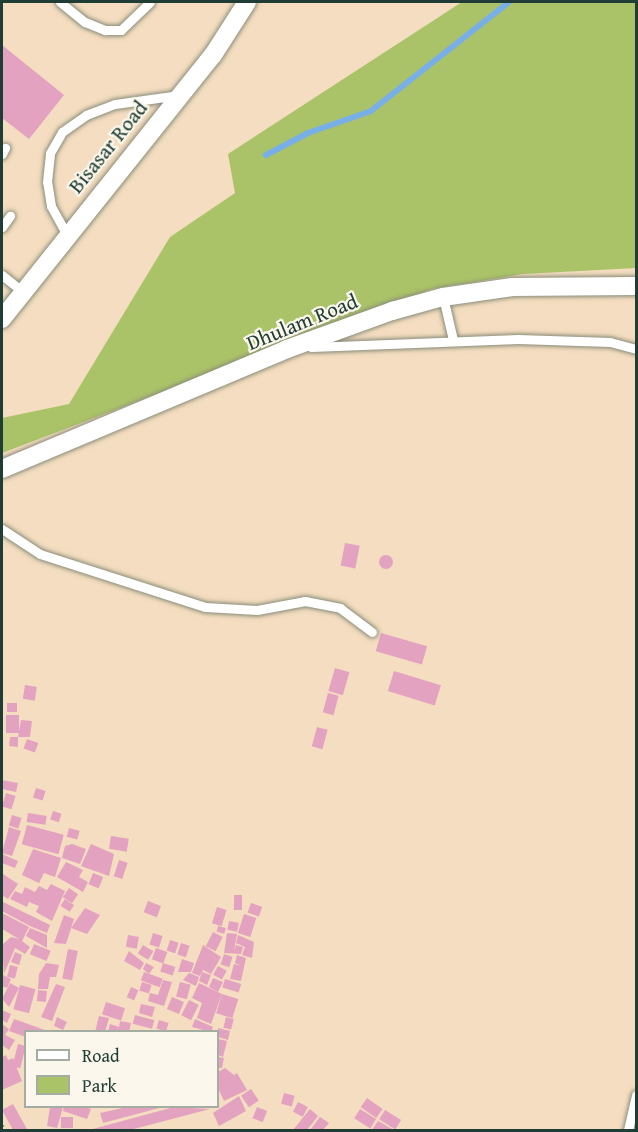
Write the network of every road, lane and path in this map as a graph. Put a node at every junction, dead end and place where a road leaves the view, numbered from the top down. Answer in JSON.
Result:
{"nodes":[{"id":1,"x":60,"y":2,"type":"edge"},
{"id":2,"x":150,"y":2,"type":"edge"},
{"id":3,"x":247,"y":2,"type":"edge"},
{"id":4,"x":179,"y":95,"type":"junction"},
{"id":5,"x":10,"y":216,"type":"dead end"},
{"id":6,"x":2,"y":228,"type":"edge"},
{"id":7,"x":67,"y":235,"type":"junction"},
{"id":8,"x":2,"y":275,"type":"edge"},
{"id":9,"x":636,"y":286,"type":"edge"},
{"id":10,"x":23,"y":292,"type":"junction"},
{"id":11,"x":443,"y":297,"type":"junction"},
{"id":12,"x":2,"y":319,"type":"edge"},
{"id":13,"x":453,"y":340,"type":"junction"},
{"id":14,"x":287,"y":349,"type":"junction"},
{"id":15,"x":636,"y":349,"type":"edge"},
{"id":16,"x":2,"y":469,"type":"edge"},
{"id":17,"x":2,"y":530,"type":"edge"},
{"id":18,"x":372,"y":632,"type":"dead end"},
{"id":19,"x":636,"y":1095,"type":"edge"},
{"id":20,"x":2,"y":1125,"type":"edge"},
{"id":21,"x":5,"y":1131,"type":"edge"},
{"id":22,"x":628,"y":1131,"type":"edge"}],
"edges":[{"from":1,"to":2,"type":"lane"},
{"from":3,"to":4,"type":"street","name":"Bisasar Road"},
{"from":4,"to":7,"type":"street","name":"Bisasar Road"},
{"from":4,"to":7,"type":"lane"},
{"from":5,"to":6,"type":"lane"},
{"from":7,"to":10,"type":"street","name":"Bisasar Road"},
{"from":8,"to":10,"type":"lane"},
{"from":9,"to":11,"type":"street","name":"Dhulam Road"},
{"from":10,"to":12,"type":"street","name":"Bisasar Road"},
{"from":11,"to":13,"type":"lane"},
{"from":11,"to":14,"type":"street","name":"Dhulam Road"},
{"from":13,"to":14,"type":"lane"},
{"from":13,"to":15,"type":"lane"},
{"from":14,"to":16,"type":"street","name":"Dhulam Road"},
{"from":17,"to":18,"type":"lane"},
{"from":19,"to":22,"type":"lane"},
{"from":20,"to":21,"type":"path"}]}
